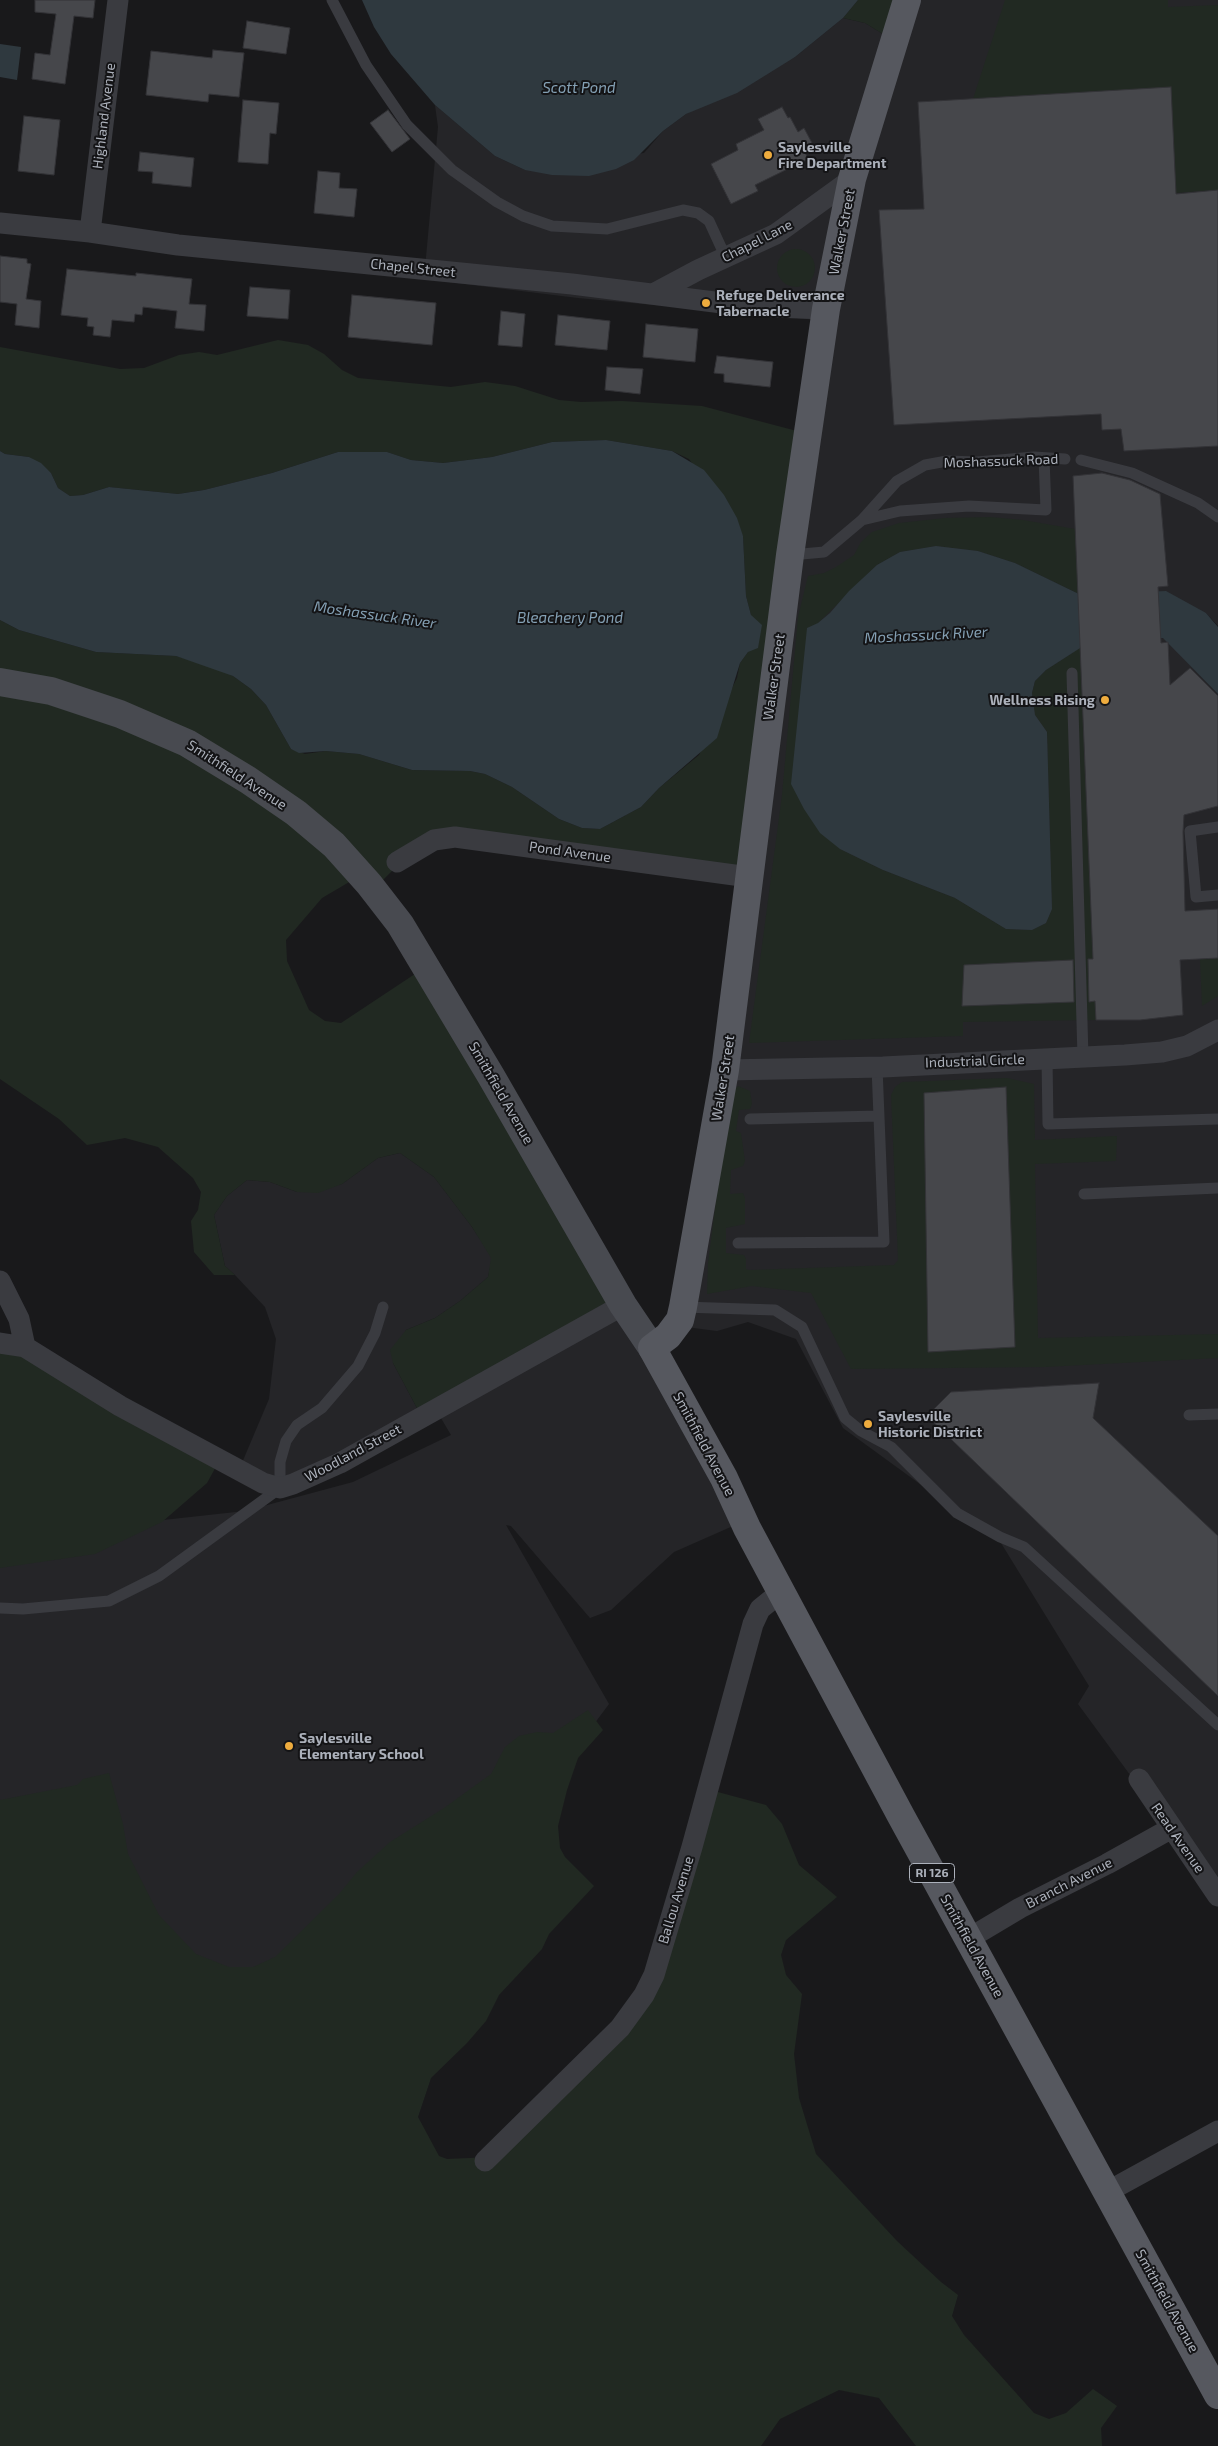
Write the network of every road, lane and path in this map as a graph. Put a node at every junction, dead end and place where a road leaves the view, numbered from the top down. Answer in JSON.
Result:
{"nodes":[{"id":1,"x":118,"y":0,"type":"edge"},
{"id":2,"x":332,"y":0,"type":"edge"},
{"id":3,"x":907,"y":0,"type":"edge"},
{"id":4,"x":852,"y":178,"type":"junction"},
{"id":5,"x":0,"y":223,"type":"edge"},
{"id":6,"x":90,"y":232,"type":"junction"},
{"id":7,"x":726,"y":258,"type":"junction"},
{"id":8,"x":655,"y":293,"type":"junction"},
{"id":9,"x":826,"y":309,"type":"junction"},
{"id":10,"x":1044,"y":458,"type":"junction"},
{"id":11,"x":1065,"y":459,"type":"dead end"},
{"id":12,"x":1081,"y":460,"type":"dead end"},
{"id":13,"x":1218,"y":517,"type":"edge"},
{"id":14,"x":862,"y":520,"type":"junction"},
{"id":15,"x":790,"y":555,"type":"junction"},
{"id":16,"x":1072,"y":673,"type":"dead end"},
{"id":17,"x":0,"y":682,"type":"edge"},
{"id":18,"x":1218,"y":827,"type":"edge"},
{"id":19,"x":397,"y":862,"type":"dead end"},
{"id":20,"x":749,"y":877,"type":"junction"},
{"id":21,"x":1218,"y":895,"type":"edge"},
{"id":22,"x":1217,"y":1032,"type":"edge"},
{"id":23,"x":1083,"y":1057,"type":"junction"},
{"id":24,"x":1047,"y":1058,"type":"junction"},
{"id":25,"x":878,"y":1067,"type":"junction"},
{"id":26,"x":725,"y":1070,"type":"junction"},
{"id":27,"x":879,"y":1116,"type":"junction"},
{"id":28,"x":750,"y":1118,"type":"dead end"},
{"id":29,"x":1218,"y":1119,"type":"edge"},
{"id":30,"x":1218,"y":1188,"type":"edge"},
{"id":31,"x":1084,"y":1194,"type":"dead end"},
{"id":32,"x":738,"y":1243,"type":"dead end"},
{"id":33,"x":0,"y":1280,"type":"edge"},
{"id":34,"x":623,"y":1305,"type":"junction"},
{"id":35,"x":383,"y":1306,"type":"dead end"},
{"id":36,"x":683,"y":1307,"type":"junction"},
{"id":37,"x":0,"y":1343,"type":"edge"},
{"id":38,"x":26,"y":1347,"type":"junction"},
{"id":39,"x":652,"y":1348,"type":"junction"},
{"id":40,"x":1218,"y":1414,"type":"edge"},
{"id":41,"x":1189,"y":1415,"type":"dead end"},
{"id":42,"x":280,"y":1488,"type":"junction"},
{"id":43,"x":781,"y":1592,"type":"junction"},
{"id":44,"x":0,"y":1608,"type":"edge"},
{"id":45,"x":1218,"y":1725,"type":"edge"},
{"id":46,"x":1139,"y":1779,"type":"dead end"},
{"id":47,"x":1170,"y":1828,"type":"junction"},
{"id":48,"x":1218,"y":1896,"type":"edge"},
{"id":49,"x":968,"y":1939,"type":"junction"},
{"id":50,"x":1218,"y":2131,"type":"edge"},
{"id":51,"x":485,"y":2160,"type":"dead end"},
{"id":52,"x":1107,"y":2192,"type":"junction"},
{"id":53,"x":1218,"y":2395,"type":"edge"}],
"edges":[{"from":1,"to":6,"type":"street","name":"Highland Avenue"},
{"from":2,"to":7,"type":"lane"},
{"from":3,"to":4,"type":"main road","name":"Walker Street"},
{"from":4,"to":7,"type":"street","name":"Chapel Lane"},
{"from":4,"to":9,"type":"main road","name":"Walker Street"},
{"from":5,"to":6,"type":"street","name":"Chapel Street"},
{"from":6,"to":8,"type":"street","name":"Chapel Street"},
{"from":7,"to":8,"type":"street","name":"Chapel Lane"},
{"from":8,"to":9,"type":"street","name":"Chapel Street"},
{"from":9,"to":15,"type":"main road","name":"Walker Street"},
{"from":10,"to":11,"type":"lane","name":"Moshassuck Road"},
{"from":10,"to":14,"type":"lane","name":"Moshassuck Road"},
{"from":10,"to":14,"type":"lane"},
{"from":12,"to":13,"type":"lane"},
{"from":14,"to":15,"type":"lane","name":"Moshassuck Road"},
{"from":15,"to":20,"type":"main road","name":"Walker Street"},
{"from":16,"to":23,"type":"lane"},
{"from":17,"to":34,"type":"main road","name":"Smithfield Avenue","number":"RI 126"},
{"from":18,"to":21,"type":"lane"},
{"from":19,"to":20,"type":"street","name":"Pond Avenue"},
{"from":20,"to":26,"type":"main road","name":"Walker Street"},
{"from":22,"to":23,"type":"street","name":"Industrial Circle"},
{"from":23,"to":24,"type":"street","name":"Industrial Circle"},
{"from":24,"to":25,"type":"street","name":"Industrial Circle"},
{"from":24,"to":29,"type":"lane"},
{"from":25,"to":26,"type":"street","name":"Industrial Circle"},
{"from":25,"to":27,"type":"lane"},
{"from":26,"to":36,"type":"main road","name":"Walker Street"},
{"from":27,"to":28,"type":"lane"},
{"from":27,"to":32,"type":"lane"},
{"from":30,"to":31,"type":"lane"},
{"from":33,"to":38,"type":"street"},
{"from":34,"to":39,"type":"main road","name":"Smithfield Avenue","number":"RI 126"},
{"from":34,"to":42,"type":"street","name":"Woodland Street"},
{"from":35,"to":42,"type":"lane"},
{"from":36,"to":39,"type":"main road","name":"Walker Street"},
{"from":36,"to":45,"type":"lane"},
{"from":37,"to":38,"type":"street"},
{"from":38,"to":42,"type":"street"},
{"from":39,"to":43,"type":"main road","name":"Smithfield Avenue","number":"RI 126"},
{"from":40,"to":41,"type":"lane"},
{"from":42,"to":44,"type":"lane"},
{"from":43,"to":49,"type":"main road","name":"Smithfield Avenue","number":"RI 126"},
{"from":43,"to":51,"type":"street","name":"Ballou Avenue"},
{"from":46,"to":47,"type":"street","name":"Read Avenue"},
{"from":47,"to":48,"type":"street","name":"Read Avenue"},
{"from":47,"to":49,"type":"street","name":"Branch Avenue"},
{"from":49,"to":52,"type":"main road","name":"Smithfield Avenue","number":"RI 126"},
{"from":50,"to":52,"type":"street"},
{"from":52,"to":53,"type":"main road","name":"Smithfield Avenue","number":"RI 126"}]}
